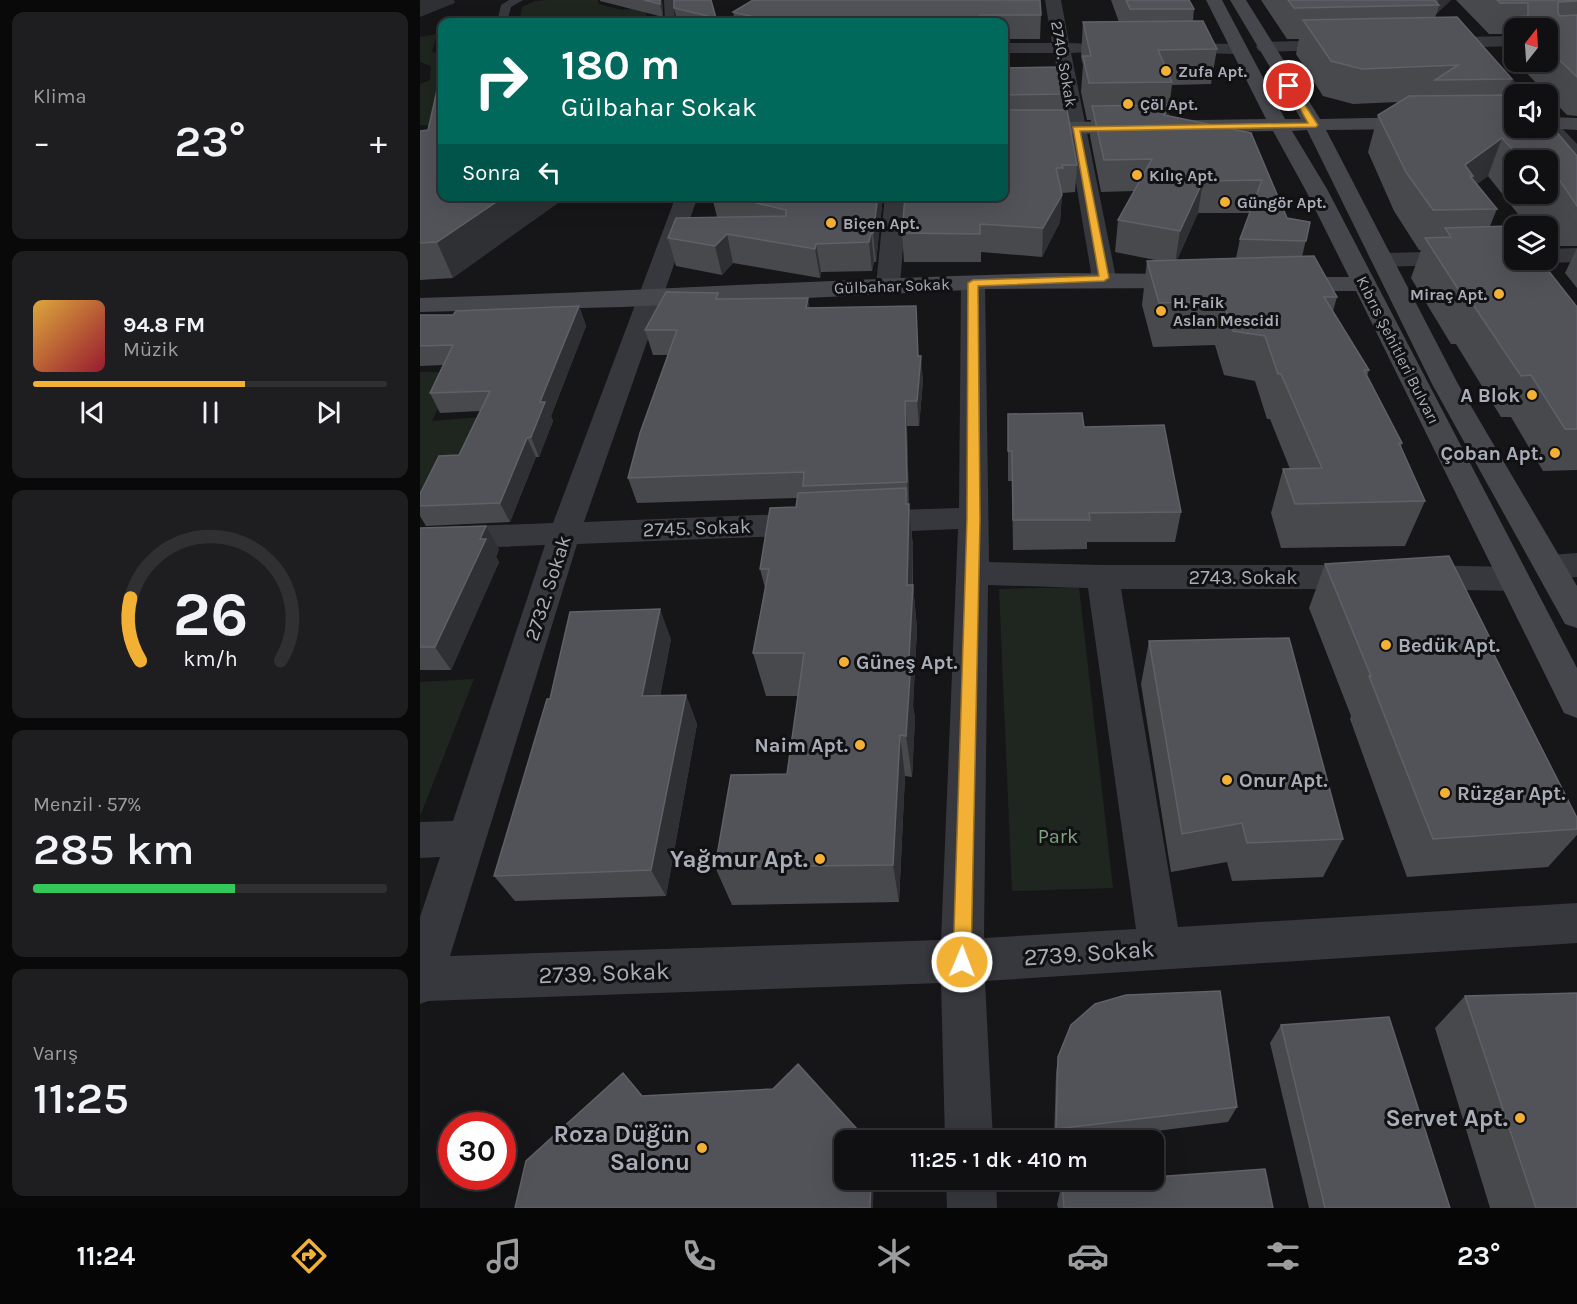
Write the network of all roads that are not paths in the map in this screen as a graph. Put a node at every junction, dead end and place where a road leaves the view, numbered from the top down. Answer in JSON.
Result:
{"nodes":[{"id":1,"x":518,"y":0,"type":"edge"},
{"id":2,"x":669,"y":0,"type":"edge"},
{"id":3,"x":1053,"y":0,"type":"edge"},
{"id":4,"x":1214,"y":0,"type":"edge"},
{"id":5,"x":1238,"y":0,"type":"edge"},
{"id":6,"x":1405,"y":0,"type":"edge"},
{"id":7,"x":503,"y":18,"type":"edge"},
{"id":8,"x":670,"y":18,"type":"edge"},
{"id":9,"x":1504,"y":41,"type":"edge"},
{"id":10,"x":1458,"y":42,"type":"junction"},
{"id":11,"x":1411,"y":43,"type":"edge"},
{"id":12,"x":1365,"y":44,"type":"edge"},
{"id":13,"x":1265,"y":47,"type":"junction"},
{"id":14,"x":1008,"y":48,"type":"edge"},
{"id":15,"x":1061,"y":48,"type":"junction"},
{"id":16,"x":1095,"y":48,"type":"edge"},
{"id":17,"x":1152,"y":48,"type":"edge"},
{"id":18,"x":1238,"y":48,"type":"junction"},
{"id":19,"x":1508,"y":84,"type":"edge"},
{"id":20,"x":1438,"y":123,"type":"edge"},
{"id":21,"x":1558,"y":124,"type":"edge"},
{"id":22,"x":1577,"y":124,"type":"edge"},
{"id":23,"x":1314,"y":125,"type":"junction"},
{"id":24,"x":1281,"y":126,"type":"junction"},
{"id":25,"x":1008,"y":129,"type":"edge"},
{"id":26,"x":1076,"y":129,"type":"junction"},
{"id":27,"x":1558,"y":135,"type":"edge"},
{"id":28,"x":1577,"y":156,"type":"edge"},
{"id":29,"x":685,"y":201,"type":"edge"},
{"id":30,"x":896,"y":201,"type":"edge"},
{"id":31,"x":1577,"y":255,"type":"edge"},
{"id":32,"x":1558,"y":256,"type":"edge"},
{"id":33,"x":1504,"y":257,"type":"edge"},
{"id":34,"x":1383,"y":260,"type":"junction"},
{"id":35,"x":1104,"y":278,"type":"junction"},
{"id":36,"x":1212,"y":282,"type":"edge"},
{"id":37,"x":973,"y":283,"type":"junction"},
{"id":38,"x":1260,"y":283,"type":"edge"},
{"id":39,"x":1364,"y":284,"type":"junction"},
{"id":40,"x":888,"y":285,"type":"junction"},
{"id":41,"x":649,"y":298,"type":"junction"},
{"id":42,"x":420,"y":305,"type":"edge"},
{"id":43,"x":974,"y":519,"type":"junction"},
{"id":44,"x":565,"y":533,"type":"junction"},
{"id":45,"x":420,"y":539,"type":"edge"},
{"id":46,"x":1563,"y":566,"type":"edge"},
{"id":47,"x":972,"y":573,"type":"junction"},
{"id":48,"x":1103,"y":577,"type":"junction"},
{"id":49,"x":1514,"y":579,"type":"junction"},
{"id":50,"x":1577,"y":615,"type":"edge"},
{"id":51,"x":1577,"y":703,"type":"edge"},
{"id":52,"x":468,"y":838,"type":"junction"},
{"id":53,"x":420,"y":840,"type":"edge"},
{"id":54,"x":1577,"y":923,"type":"edge"},
{"id":55,"x":1160,"y":947,"type":"junction"},
{"id":56,"x":962,"y":962,"type":"junction"},
{"id":57,"x":421,"y":981,"type":"edge"},
{"id":58,"x":969,"y":1130,"type":"edge"},
{"id":59,"x":971,"y":1190,"type":"edge"},
{"id":60,"x":972,"y":1208,"type":"edge"}],
"edges":[{"from":1,"to":7,"type":"lane"},
{"from":2,"to":8,"type":"lane"},
{"from":3,"to":15,"type":"street","name":"2740. Sokak"},
{"from":4,"to":18,"type":"main road","name":"Kıbrıs Şehitleri Bulvarı"},
{"from":5,"to":13,"type":"main road","name":"Kıbrıs Şehitleri Bulvarı"},
{"from":6,"to":10,"type":"street"},
{"from":9,"to":10,"type":"street"},
{"from":10,"to":11,"type":"street"},
{"from":10,"to":19,"type":"street"},
{"from":12,"to":13,"type":"street"},
{"from":13,"to":23,"type":"main road","name":"Kıbrıs Şehitleri Bulvarı"},
{"from":14,"to":15,"type":"street"},
{"from":15,"to":16,"type":"street"},
{"from":15,"to":26,"type":"street","name":"2740. Sokak"},
{"from":17,"to":18,"type":"street"},
{"from":18,"to":24,"type":"main road","name":"Kıbrıs Şehitleri Bulvarı"},
{"from":20,"to":23,"type":"main road"},
{"from":21,"to":22,"type":"main road"},
{"from":23,"to":24,"type":"main road"},
{"from":23,"to":34,"type":"main road","name":"Kıbrıs Şehitleri Bulvarı"},
{"from":24,"to":26,"type":"main road"},
{"from":24,"to":39,"type":"main road","name":"Kıbrıs Şehitleri Bulvarı"},
{"from":25,"to":26,"type":"main road"},
{"from":26,"to":35,"type":"street","name":"2740. Sokak"},
{"from":27,"to":28,"type":"street"},
{"from":29,"to":41,"type":"street","name":"2732. Sokak"},
{"from":30,"to":40,"type":"street"},
{"from":31,"to":32,"type":"street"},
{"from":33,"to":34,"type":"street"},
{"from":34,"to":46,"type":"main road","name":"Kıbrıs Şehitleri Bulvarı"},
{"from":35,"to":36,"type":"main road","name":"Gülbahar Sokak"},
{"from":35,"to":37,"type":"main road","name":"Gülbahar Sokak"},
{"from":37,"to":40,"type":"main road","name":"Gülbahar Sokak"},
{"from":37,"to":43,"type":"street"},
{"from":38,"to":39,"type":"main road"},
{"from":39,"to":49,"type":"main road","name":"Kıbrıs Şehitleri Bulvarı"},
{"from":40,"to":41,"type":"main road","name":"Gülbahar Sokak"},
{"from":41,"to":42,"type":"main road","name":"Gülbahar Sokak"},
{"from":41,"to":44,"type":"street","name":"2732. Sokak"},
{"from":43,"to":44,"type":"street","name":"2745. Sokak"},
{"from":43,"to":47,"type":"street"},
{"from":44,"to":45,"type":"street","name":"2745. Sokak"},
{"from":44,"to":52,"type":"street","name":"2732. Sokak"},
{"from":46,"to":50,"type":"main road","name":"Kıbrıs Şehitleri Bulvarı"},
{"from":47,"to":48,"type":"street","name":"2743. Sokak"},
{"from":47,"to":56,"type":"street"},
{"from":48,"to":49,"type":"street","name":"2743. Sokak"},
{"from":48,"to":55,"type":"street"},
{"from":49,"to":51,"type":"main road","name":"Kıbrıs Şehitleri Bulvarı"},
{"from":52,"to":53,"type":"street"},
{"from":52,"to":57,"type":"street","name":"2732. Sokak"},
{"from":54,"to":55,"type":"street","name":"2739. Sokak"},
{"from":55,"to":56,"type":"street","name":"2739. Sokak"},
{"from":56,"to":57,"type":"street","name":"2739. Sokak"},
{"from":56,"to":58,"type":"street"},
{"from":59,"to":60,"type":"street"}]}
